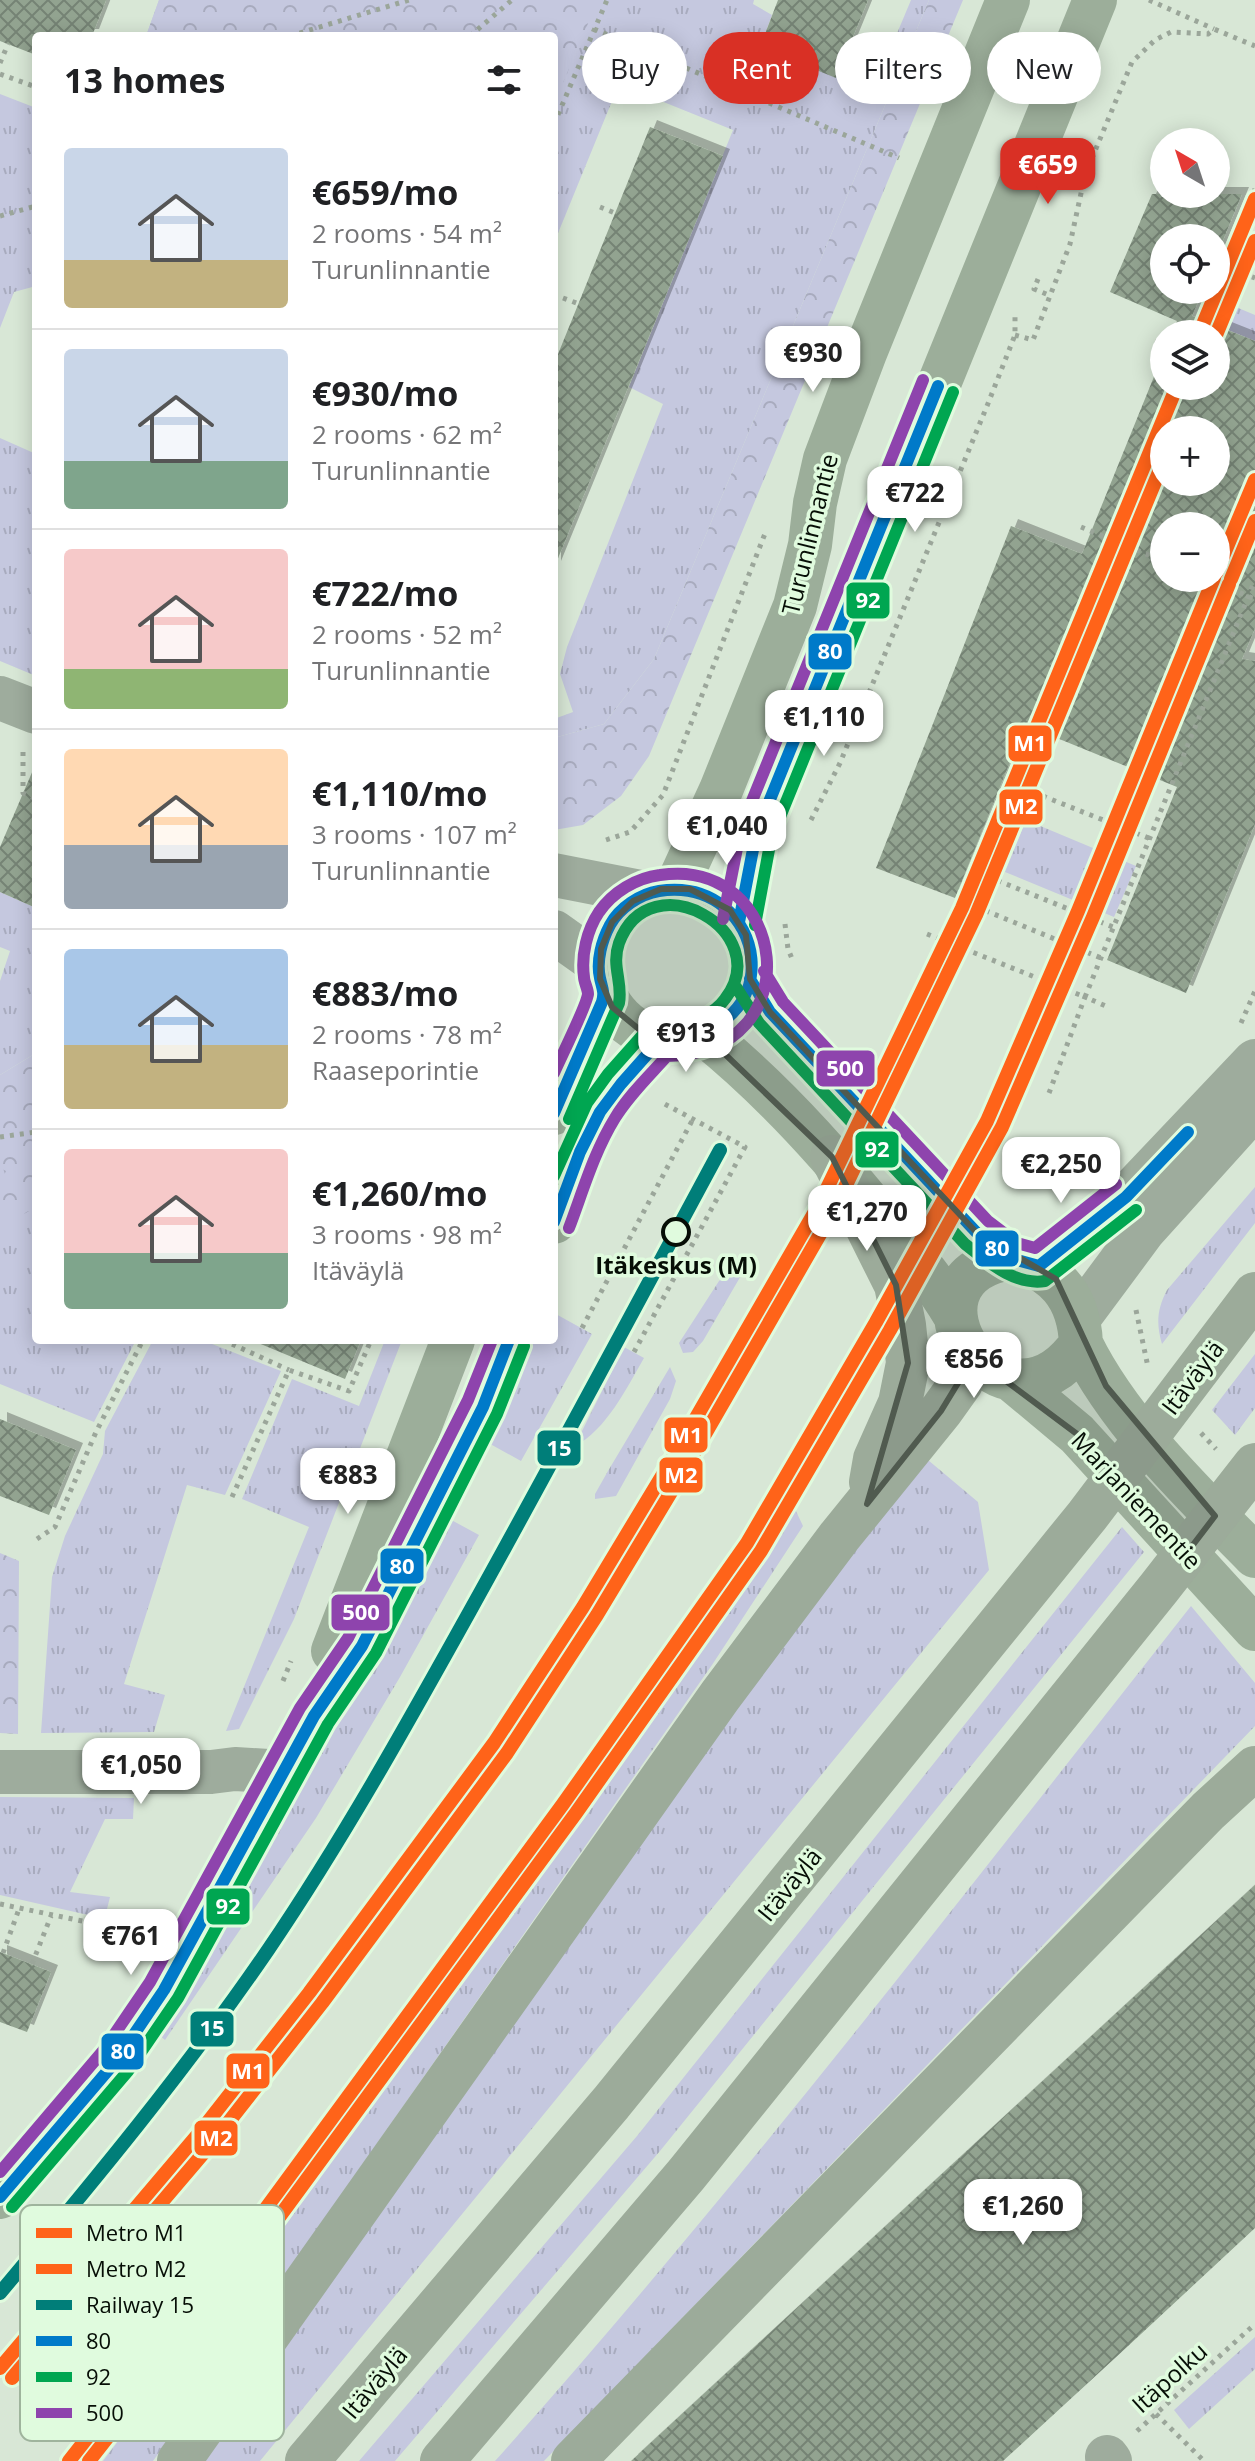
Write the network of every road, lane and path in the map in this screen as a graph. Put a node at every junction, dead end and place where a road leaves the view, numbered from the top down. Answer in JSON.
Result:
{"nodes":[{"id":1,"x":409,"y":0,"type":"edge"},
{"id":2,"x":512,"y":0,"type":"edge"},
{"id":3,"x":607,"y":0,"type":"edge"},
{"id":4,"x":1008,"y":0,"type":"edge"},
{"id":5,"x":1095,"y":0,"type":"edge"},
{"id":6,"x":1149,"y":0,"type":"edge"},
{"id":7,"x":594,"y":29,"type":"junction"},
{"id":8,"x":1214,"y":29,"type":"junction"},
{"id":9,"x":303,"y":32,"type":"edge"},
{"id":10,"x":475,"y":32,"type":"edge"},
{"id":11,"x":8,"y":44,"type":"dead end"},
{"id":12,"x":1255,"y":46,"type":"edge"},
{"id":13,"x":0,"y":63,"type":"edge"},
{"id":14,"x":0,"y":74,"type":"edge"},
{"id":15,"x":32,"y":86,"type":"edge"},
{"id":16,"x":558,"y":114,"type":"edge"},
{"id":17,"x":900,"y":159,"type":"dead end"},
{"id":18,"x":1255,"y":189,"type":"edge"},
{"id":19,"x":32,"y":207,"type":"edge"},
{"id":20,"x":600,"y":207,"type":"dead end"},
{"id":21,"x":615,"y":213,"type":"dead end"},
{"id":22,"x":0,"y":216,"type":"edge"},
{"id":23,"x":1230,"y":251,"type":"edge"},
{"id":24,"x":1230,"y":268,"type":"edge"},
{"id":25,"x":1255,"y":278,"type":"edge"},
{"id":26,"x":1038,"y":279,"type":"dead end"},
{"id":27,"x":1051,"y":296,"type":"junction"},
{"id":28,"x":563,"y":298,"type":"dead end"},
{"id":29,"x":579,"y":304,"type":"dead end"},
{"id":30,"x":1167,"y":400,"type":"edge"},
{"id":31,"x":1081,"y":527,"type":"dead end"},
{"id":32,"x":1112,"y":540,"type":"junction"},
{"id":33,"x":1150,"y":556,"type":"edge"},
{"id":34,"x":1255,"y":580,"type":"edge"},
{"id":35,"x":1230,"y":589,"type":"edge"},
{"id":36,"x":1252,"y":598,"type":"edge"},
{"id":37,"x":0,"y":698,"type":"edge"},
{"id":38,"x":30,"y":726,"type":"edge"},
{"id":39,"x":1015,"y":785,"type":"junction"},
{"id":40,"x":663,"y":795,"type":"dead end"},
{"id":41,"x":32,"y":797,"type":"edge"},
{"id":42,"x":804,"y":834,"type":"dead end"},
{"id":43,"x":1151,"y":839,"type":"junction"},
{"id":44,"x":595,"y":844,"type":"dead end"},
{"id":45,"x":979,"y":873,"type":"junction"},
{"id":46,"x":558,"y":876,"type":"edge"},
{"id":47,"x":661,"y":891,"type":"junction"},
{"id":48,"x":967,"y":903,"type":"junction"},
{"id":49,"x":784,"y":911,"type":"dead end"},
{"id":50,"x":739,"y":922,"type":"junction"},
{"id":51,"x":1113,"y":927,"type":"junction"},
{"id":52,"x":927,"y":934,"type":"dead end"},
{"id":53,"x":558,"y":936,"type":"edge"},
{"id":54,"x":951,"y":942,"type":"junction"},
{"id":55,"x":1101,"y":958,"type":"junction"},
{"id":56,"x":796,"y":969,"type":"dead end"},
{"id":57,"x":602,"y":979,"type":"junction"},
{"id":58,"x":750,"y":979,"type":"junction"},
{"id":59,"x":1085,"y":997,"type":"junction"},
{"id":60,"x":1108,"y":1007,"type":"dead end"},
{"id":61,"x":705,"y":1035,"type":"junction"},
{"id":62,"x":660,"y":1040,"type":"junction"},
{"id":63,"x":1255,"y":1061,"type":"edge"},
{"id":64,"x":1049,"y":1093,"type":"dead end"},
{"id":65,"x":656,"y":1099,"type":"dead end"},
{"id":66,"x":558,"y":1102,"type":"edge"},
{"id":67,"x":1255,"y":1107,"type":"edge"},
{"id":68,"x":694,"y":1117,"type":"junction"},
{"id":69,"x":32,"y":1133,"type":"edge"},
{"id":70,"x":0,"y":1137,"type":"edge"},
{"id":71,"x":832,"y":1157,"type":"junction"},
{"id":72,"x":558,"y":1212,"type":"edge"},
{"id":73,"x":1024,"y":1262,"type":"junction"},
{"id":74,"x":1255,"y":1294,"type":"edge"},
{"id":75,"x":954,"y":1314,"type":"junction"},
{"id":76,"x":582,"y":1328,"type":"dead end"},
{"id":77,"x":1085,"y":1343,"type":"junction"},
{"id":78,"x":141,"y":1344,"type":"edge"},
{"id":79,"x":232,"y":1344,"type":"edge"},
{"id":80,"x":369,"y":1344,"type":"edge"},
{"id":81,"x":451,"y":1344,"type":"edge"},
{"id":82,"x":507,"y":1344,"type":"edge"},
{"id":83,"x":634,"y":1352,"type":"dead end"},
{"id":84,"x":974,"y":1356,"type":"junction"},
{"id":85,"x":289,"y":1370,"type":"junction"},
{"id":86,"x":1026,"y":1390,"type":"junction"},
{"id":87,"x":1255,"y":1465,"type":"edge"},
{"id":88,"x":232,"y":1497,"type":"dead end"},
{"id":89,"x":867,"y":1504,"type":"junction"},
{"id":90,"x":37,"y":1539,"type":"dead end"},
{"id":91,"x":1255,"y":1556,"type":"edge"},
{"id":92,"x":1255,"y":1629,"type":"edge"},
{"id":93,"x":314,"y":1716,"type":"junction"},
{"id":94,"x":1255,"y":1768,"type":"edge"},
{"id":95,"x":0,"y":1772,"type":"edge"},
{"id":96,"x":284,"y":1772,"type":"junction"},
{"id":97,"x":0,"y":1904,"type":"edge"},
{"id":98,"x":19,"y":1908,"type":"junction"},
{"id":99,"x":51,"y":1916,"type":"junction"},
{"id":100,"x":116,"y":1928,"type":"dead end"},
{"id":101,"x":3,"y":1953,"type":"dead end"},
{"id":102,"x":32,"y":1964,"type":"dead end"},
{"id":103,"x":0,"y":2197,"type":"edge"},
{"id":104,"x":284,"y":2313,"type":"edge"},
{"id":105,"x":1255,"y":2324,"type":"edge"},
{"id":106,"x":1156,"y":2414,"type":"junction"},
{"id":107,"x":193,"y":2441,"type":"edge"},
{"id":108,"x":1108,"y":2459,"type":"edge"},
{"id":109,"x":179,"y":2461,"type":"edge"},
{"id":110,"x":307,"y":2461,"type":"edge"},
{"id":111,"x":442,"y":2461,"type":"edge"},
{"id":112,"x":573,"y":2461,"type":"edge"},
{"id":113,"x":1204,"y":2461,"type":"edge"}],
"edges":[{"from":1,"to":9,"type":"path"},
{"from":2,"to":10,"type":"path"},
{"from":3,"to":7,"type":"path"},
{"from":4,"to":47,"type":"main road","name":"Turunlinnantie"},
{"from":5,"to":50,"type":"main road"},
{"from":6,"to":8,"type":"path"},
{"from":7,"to":16,"type":"path"},
{"from":7,"to":17,"type":"path"},
{"from":8,"to":12,"type":"path"},
{"from":8,"to":27,"type":"path"},
{"from":11,"to":13,"type":"path"},
{"from":14,"to":15,"type":"path"},
{"from":18,"to":23,"type":"path"},
{"from":19,"to":22,"type":"path"},
{"from":20,"to":21,"type":"path"},
{"from":24,"to":25,"type":"path"},
{"from":26,"to":27,"type":"path"},
{"from":27,"to":42,"type":"path"},
{"from":28,"to":29,"type":"path"},
{"from":30,"to":32,"type":"path"},
{"from":31,"to":32,"type":"path"},
{"from":32,"to":33,"type":"path"},
{"from":32,"to":39,"type":"path"},
{"from":34,"to":36,"type":"path"},
{"from":35,"to":36,"type":"path"},
{"from":36,"to":43,"type":"path"},
{"from":37,"to":38,"type":"street"},
{"from":38,"to":41,"type":"path"},
{"from":39,"to":43,"type":"path"},
{"from":39,"to":45,"type":"path"},
{"from":40,"to":44,"type":"path"},
{"from":43,"to":51,"type":"path"},
{"from":45,"to":48,"type":"path"},
{"from":45,"to":51,"type":"path"},
{"from":46,"to":47,"type":"street"},
{"from":47,"to":50,"type":"main road"},
{"from":47,"to":57,"type":"main road"},
{"from":48,"to":54,"type":"path"},
{"from":48,"to":55,"type":"path"},
{"from":49,"to":56,"type":"path"},
{"from":50,"to":58,"type":"main road"},
{"from":51,"to":55,"type":"path"},
{"from":52,"to":54,"type":"path"},
{"from":53,"to":57,"type":"street"},
{"from":54,"to":59,"type":"path"},
{"from":55,"to":59,"type":"path"},
{"from":57,"to":62,"type":"main road"},
{"from":57,"to":66,"type":"main road"},
{"from":58,"to":61,"type":"main road"},
{"from":58,"to":73,"type":"main road"},
{"from":59,"to":60,"type":"path"},
{"from":59,"to":64,"type":"path"},
{"from":61,"to":62,"type":"main road"},
{"from":61,"to":71,"type":"main road"},
{"from":62,"to":72,"type":"main road"},
{"from":63,"to":73,"type":"street"},
{"from":65,"to":68,"type":"path"},
{"from":67,"to":77,"type":"street"},
{"from":68,"to":76,"type":"path"},
{"from":68,"to":83,"type":"path"},
{"from":69,"to":70,"type":"path"},
{"from":71,"to":75,"type":"main road"},
{"from":71,"to":89,"type":"highway"},
{"from":73,"to":75,"type":"main road"},
{"from":73,"to":77,"type":"main road"},
{"from":74,"to":110,"type":"highway","name":"Itäväylä"},
{"from":75,"to":84,"type":"main road"},
{"from":77,"to":86,"type":"main road"},
{"from":77,"to":91,"type":"main road","name":"Marjaniementie"},
{"from":78,"to":90,"type":"path"},
{"from":79,"to":85,"type":"path"},
{"from":80,"to":85,"type":"path"},
{"from":81,"to":93,"type":"main road"},
{"from":82,"to":93,"type":"main road"},
{"from":84,"to":86,"type":"main road"},
{"from":84,"to":89,"type":"highway"},
{"from":85,"to":88,"type":"path"},
{"from":86,"to":92,"type":"main road","name":"Marjaniementie"},
{"from":87,"to":111,"type":"highway"},
{"from":89,"to":104,"type":"highway"},
{"from":93,"to":96,"type":"main road"},
{"from":94,"to":112,"type":"highway"},
{"from":95,"to":96,"type":"street"},
{"from":96,"to":103,"type":"main road"},
{"from":97,"to":98,"type":"path"},
{"from":98,"to":99,"type":"path"},
{"from":98,"to":101,"type":"path"},
{"from":99,"to":100,"type":"path"},
{"from":99,"to":102,"type":"path"},
{"from":105,"to":106,"type":"path","name":"Itäpolku"},
{"from":106,"to":108,"type":"path","name":"Itäpolku"},
{"from":106,"to":113,"type":"path"},
{"from":107,"to":109,"type":"highway"}]}
